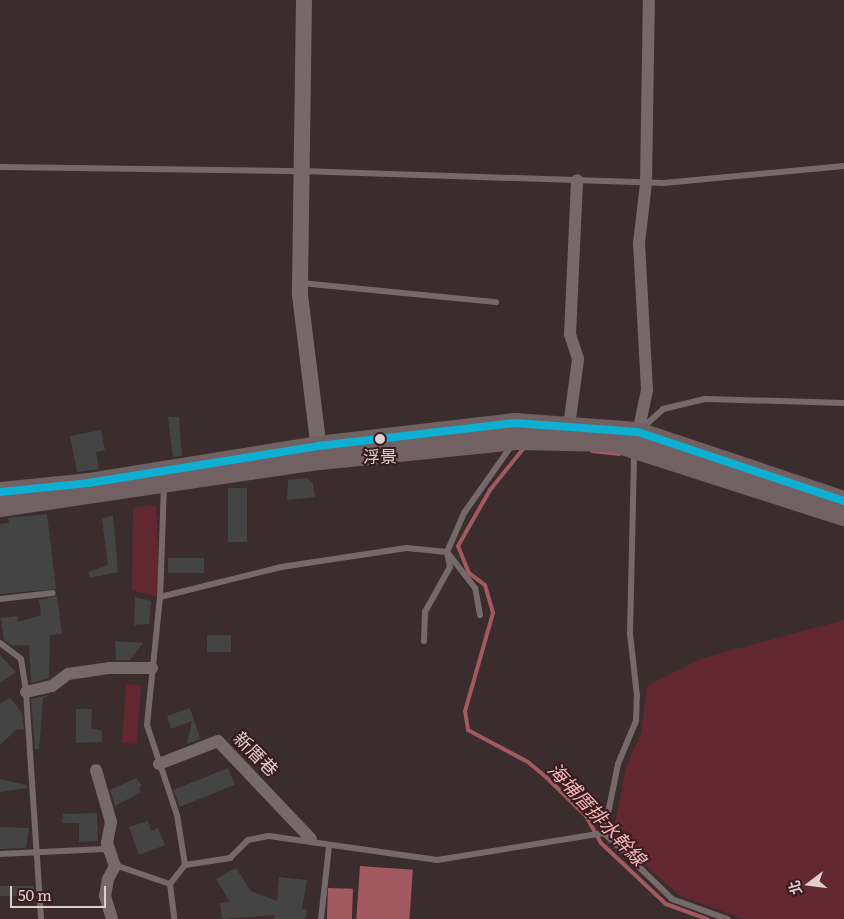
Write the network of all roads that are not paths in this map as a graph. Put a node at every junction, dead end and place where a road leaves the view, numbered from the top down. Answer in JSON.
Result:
{"nodes":[{"id":1,"x":304,"y":0,"type":"edge"},
{"id":2,"x":648,"y":0,"type":"edge"},
{"id":3,"x":844,"y":166,"type":"edge"},
{"id":4,"x":0,"y":167,"type":"edge"},
{"id":5,"x":302,"y":171,"type":"junction"},
{"id":6,"x":577,"y":180,"type":"junction"},
{"id":7,"x":646,"y":183,"type":"junction"},
{"id":8,"x":300,"y":283,"type":"junction"},
{"id":9,"x":496,"y":302,"type":"dead end"},
{"id":10,"x":844,"y":403,"type":"edge"},
{"id":11,"x":569,"y":426,"type":"junction"},
{"id":12,"x":516,"y":431,"type":"junction"},
{"id":13,"x":636,"y":441,"type":"junction"},
{"id":14,"x":319,"y":453,"type":"junction"},
{"id":15,"x":164,"y":476,"type":"junction"},
{"id":16,"x":0,"y":492,"type":"edge"},
{"id":17,"x":844,"y":501,"type":"edge"},
{"id":18,"x":0,"y":507,"type":"edge"},
{"id":19,"x":844,"y":516,"type":"edge"},
{"id":20,"x":447,"y":552,"type":"junction"},
{"id":21,"x":54,"y":593,"type":"dead end"},
{"id":22,"x":160,"y":597,"type":"junction"},
{"id":23,"x":0,"y":599,"type":"edge"},
{"id":24,"x":480,"y":615,"type":"dead end"},
{"id":25,"x":424,"y":641,"type":"dead end"},
{"id":26,"x":0,"y":643,"type":"edge"},
{"id":27,"x":152,"y":668,"type":"junction"},
{"id":28,"x":26,"y":692,"type":"junction"},
{"id":29,"x":159,"y":764,"type":"junction"},
{"id":30,"x":96,"y":770,"type":"dead end"},
{"id":31,"x":604,"y":833,"type":"junction"},
{"id":32,"x":311,"y":839,"type":"junction"},
{"id":33,"x":329,"y":847,"type":"junction"},
{"id":34,"x":0,"y":854,"type":"edge"},
{"id":35,"x":34,"y":854,"type":"junction"},
{"id":36,"x":115,"y":866,"type":"junction"},
{"id":37,"x":185,"y":866,"type":"junction"},
{"id":38,"x":170,"y":884,"type":"junction"},
{"id":39,"x":41,"y":919,"type":"edge"},
{"id":40,"x":112,"y":919,"type":"edge"},
{"id":41,"x":174,"y":919,"type":"edge"},
{"id":42,"x":321,"y":919,"type":"edge"},
{"id":43,"x":727,"y":919,"type":"edge"}],
"edges":[{"from":1,"to":5,"type":"street"},
{"from":2,"to":7,"type":"street"},
{"from":3,"to":7,"type":"lane"},
{"from":4,"to":5,"type":"lane"},
{"from":5,"to":6,"type":"lane"},
{"from":5,"to":8,"type":"street"},
{"from":6,"to":7,"type":"lane"},
{"from":6,"to":11,"type":"street"},
{"from":7,"to":13,"type":"street"},
{"from":8,"to":9,"type":"lane"},
{"from":8,"to":14,"type":"street"},
{"from":10,"to":13,"type":"lane"},
{"from":11,"to":12,"type":"main road"},
{"from":11,"to":13,"type":"main road"},
{"from":12,"to":13,"type":"main road"},
{"from":12,"to":14,"type":"main road"},
{"from":12,"to":20,"type":"lane"},
{"from":13,"to":17,"type":"main road"},
{"from":13,"to":19,"type":"main road"},
{"from":13,"to":31,"type":"lane"},
{"from":14,"to":15,"type":"main road"},
{"from":15,"to":16,"type":"main road"},
{"from":15,"to":18,"type":"main road"},
{"from":15,"to":22,"type":"lane"},
{"from":20,"to":22,"type":"lane"},
{"from":20,"to":24,"type":"lane"},
{"from":20,"to":25,"type":"lane"},
{"from":21,"to":23,"type":"lane"},
{"from":22,"to":27,"type":"lane"},
{"from":26,"to":28,"type":"lane"},
{"from":27,"to":28,"type":"street"},
{"from":27,"to":29,"type":"lane"},
{"from":28,"to":35,"type":"lane"},
{"from":29,"to":32,"type":"street","name":"新厝巷"},
{"from":29,"to":37,"type":"lane"},
{"from":30,"to":36,"type":"street"},
{"from":31,"to":33,"type":"lane"},
{"from":31,"to":43,"type":"lane"},
{"from":32,"to":33,"type":"lane"},
{"from":32,"to":37,"type":"lane"},
{"from":33,"to":42,"type":"lane"},
{"from":34,"to":35,"type":"lane"},
{"from":35,"to":36,"type":"lane"},
{"from":35,"to":39,"type":"lane"},
{"from":36,"to":38,"type":"lane"},
{"from":36,"to":40,"type":"street"},
{"from":37,"to":38,"type":"lane"},
{"from":38,"to":41,"type":"lane"}]}
